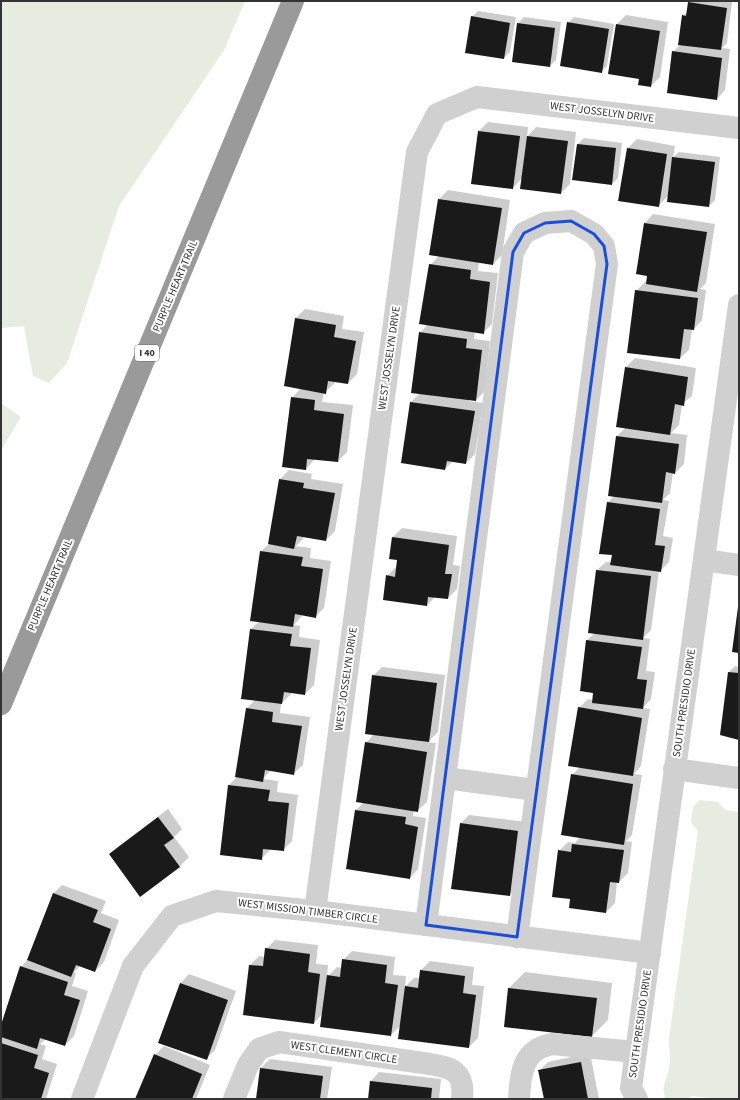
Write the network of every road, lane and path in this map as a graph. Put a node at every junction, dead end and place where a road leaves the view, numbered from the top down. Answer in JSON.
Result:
{"nodes":[{"id":1,"x":293,"y":1,"type":"edge"},
{"id":2,"x":739,"y":128,"type":"edge"},
{"id":3,"x":739,"y":305,"type":"edge"},
{"id":4,"x":735,"y":375,"type":"edge"},
{"id":5,"x":704,"y":560,"type":"junction"},
{"id":6,"x":739,"y":565,"type":"edge"},
{"id":7,"x":1,"y":704,"type":"edge"},
{"id":8,"x":674,"y":769,"type":"junction"},
{"id":9,"x":445,"y":778,"type":"junction"},
{"id":10,"x":739,"y":778,"type":"edge"},
{"id":11,"x":536,"y":790,"type":"junction"},
{"id":12,"x":315,"y":911,"type":"junction"},
{"id":13,"x":426,"y":925,"type":"junction"},
{"id":14,"x":517,"y":937,"type":"junction"},
{"id":15,"x":650,"y":953,"type":"junction"},
{"id":16,"x":636,"y":1052,"type":"junction"},
{"id":17,"x":82,"y":1099,"type":"edge"},
{"id":18,"x":234,"y":1099,"type":"edge"},
{"id":19,"x":462,"y":1099,"type":"edge"},
{"id":20,"x":519,"y":1099,"type":"edge"},
{"id":21,"x":637,"y":1099,"type":"edge"}],
"edges":[{"from":1,"to":7,"type":"highway","name":"PURPLE HEART TRAIL","number":"I 40"},
{"from":2,"to":12,"type":"street","name":"WEST JOSSELYN DRIVE"},
{"from":3,"to":4,"type":"street","name":"SOUTH PRESIDIO DRIVE"},
{"from":4,"to":5,"type":"street","name":"SOUTH PRESIDIO DRIVE"},
{"from":5,"to":6,"type":"street"},
{"from":5,"to":8,"type":"street","name":"SOUTH PRESIDIO DRIVE"},
{"from":8,"to":10,"type":"street"},
{"from":8,"to":15,"type":"street","name":"SOUTH PRESIDIO DRIVE"},
{"from":9,"to":11,"type":"street"},
{"from":9,"to":11,"type":"street"},
{"from":9,"to":13,"type":"street"},
{"from":11,"to":14,"type":"street"},
{"from":12,"to":13,"type":"street","name":"WEST MISSION TIMBER CIRCLE"},
{"from":12,"to":17,"type":"street","name":"WEST MISSION TIMBER CIRCLE"},
{"from":13,"to":14,"type":"street","name":"WEST MISSION TIMBER CIRCLE"},
{"from":14,"to":15,"type":"street","name":"WEST MISSION TIMBER CIRCLE"},
{"from":15,"to":16,"type":"street","name":"SOUTH PRESIDIO DRIVE"},
{"from":16,"to":20,"type":"street"},
{"from":16,"to":21,"type":"street","name":"SOUTH PRESIDIO DRIVE"},
{"from":18,"to":19,"type":"street","name":"WEST CLEMENT CIRCLE"}]}
